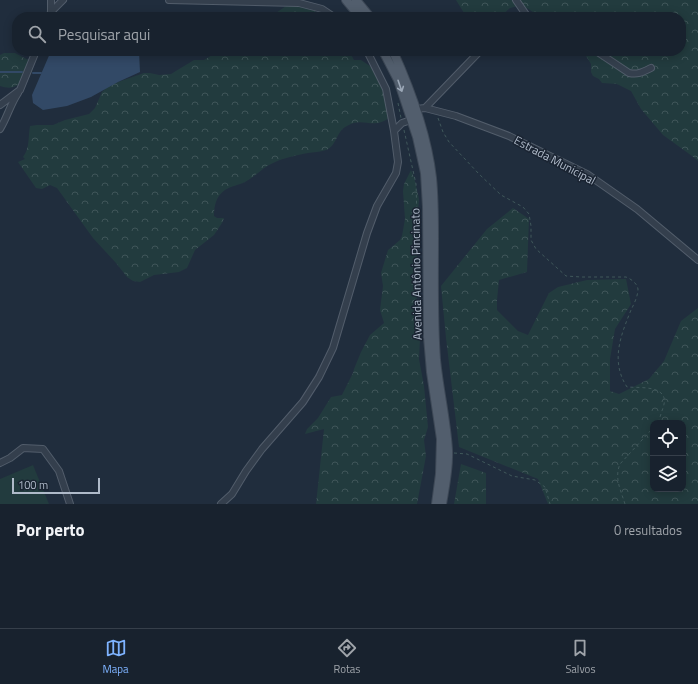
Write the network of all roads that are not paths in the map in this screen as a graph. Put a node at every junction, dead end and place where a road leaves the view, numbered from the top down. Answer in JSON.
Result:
{"nodes":[{"id":1,"x":51,"y":0,"type":"edge"},
{"id":2,"x":63,"y":0,"type":"edge"},
{"id":3,"x":169,"y":0,"type":"edge"},
{"id":4,"x":346,"y":0,"type":"edge"},
{"id":5,"x":356,"y":0,"type":"edge"},
{"id":6,"x":516,"y":0,"type":"edge"},
{"id":7,"x":50,"y":12,"type":"edge"},
{"id":8,"x":52,"y":12,"type":"edge"},
{"id":9,"x":326,"y":12,"type":"edge"},
{"id":10,"x":356,"y":12,"type":"edge"},
{"id":11,"x":366,"y":12,"type":"edge"},
{"id":12,"x":524,"y":12,"type":"edge"},
{"id":13,"x":34,"y":56,"type":"edge"},
{"id":14,"x":370,"y":56,"type":"edge"},
{"id":15,"x":386,"y":56,"type":"edge"},
{"id":16,"x":395,"y":56,"type":"edge"},
{"id":17,"x":475,"y":56,"type":"edge"},
{"id":18,"x":604,"y":56,"type":"edge"},
{"id":19,"x":650,"y":68,"type":"dead end"},
{"id":20,"x":20,"y":90,"type":"junction"},
{"id":21,"x":1,"y":104,"type":"edge"},
{"id":22,"x":425,"y":108,"type":"junction"},
{"id":23,"x":416,"y":109,"type":"junction"},
{"id":24,"x":8,"y":111,"type":"junction"},
{"id":25,"x":411,"y":120,"type":"junction"},
{"id":26,"x":0,"y":129,"type":"edge"},
{"id":27,"x":394,"y":130,"type":"junction"},
{"id":28,"x":420,"y":135,"type":"junction"},
{"id":29,"x":698,"y":260,"type":"edge"},
{"id":30,"x":0,"y":463,"type":"edge"},
{"id":31,"x":70,"y":504,"type":"edge"},
{"id":32,"x":221,"y":504,"type":"edge"},
{"id":33,"x":436,"y":504,"type":"edge"},
{"id":34,"x":442,"y":504,"type":"edge"}],
"edges":[{"from":1,"to":7,"type":"street"},
{"from":2,"to":8,"type":"street"},
{"from":3,"to":9,"type":"street"},
{"from":4,"to":10,"type":"main road"},
{"from":5,"to":11,"type":"main road"},
{"from":6,"to":12,"type":"street"},
{"from":13,"to":20,"type":"street"},
{"from":14,"to":27,"type":"street"},
{"from":15,"to":25,"type":"main road","name":"Avenida Antônio Pincinato","one_way":true},
{"from":16,"to":23,"type":"main road","name":"Avenida Antônio Pincinato"},
{"from":17,"to":22,"type":"street"},
{"from":18,"to":19,"type":"street"},
{"from":20,"to":21,"type":"street"},
{"from":20,"to":24,"type":"street"},
{"from":21,"to":24,"type":"street"},
{"from":22,"to":23,"type":"street","name":"Estrada Municipal"},
{"from":22,"to":29,"type":"street","name":"Estrada Municipal"},
{"from":23,"to":28,"type":"main road","name":"Avenida Antônio Pincinato"},
{"from":24,"to":26,"type":"street"},
{"from":25,"to":27,"type":"street"},
{"from":25,"to":28,"type":"main road","name":"Avenida Antônio Pincinato"},
{"from":27,"to":32,"type":"street"},
{"from":28,"to":33,"type":"main road","name":"Avenida Antônio Pincinato"},
{"from":28,"to":34,"type":"main road","name":"Avenida Antônio Pincinato"},
{"from":30,"to":31,"type":"street"}]}
